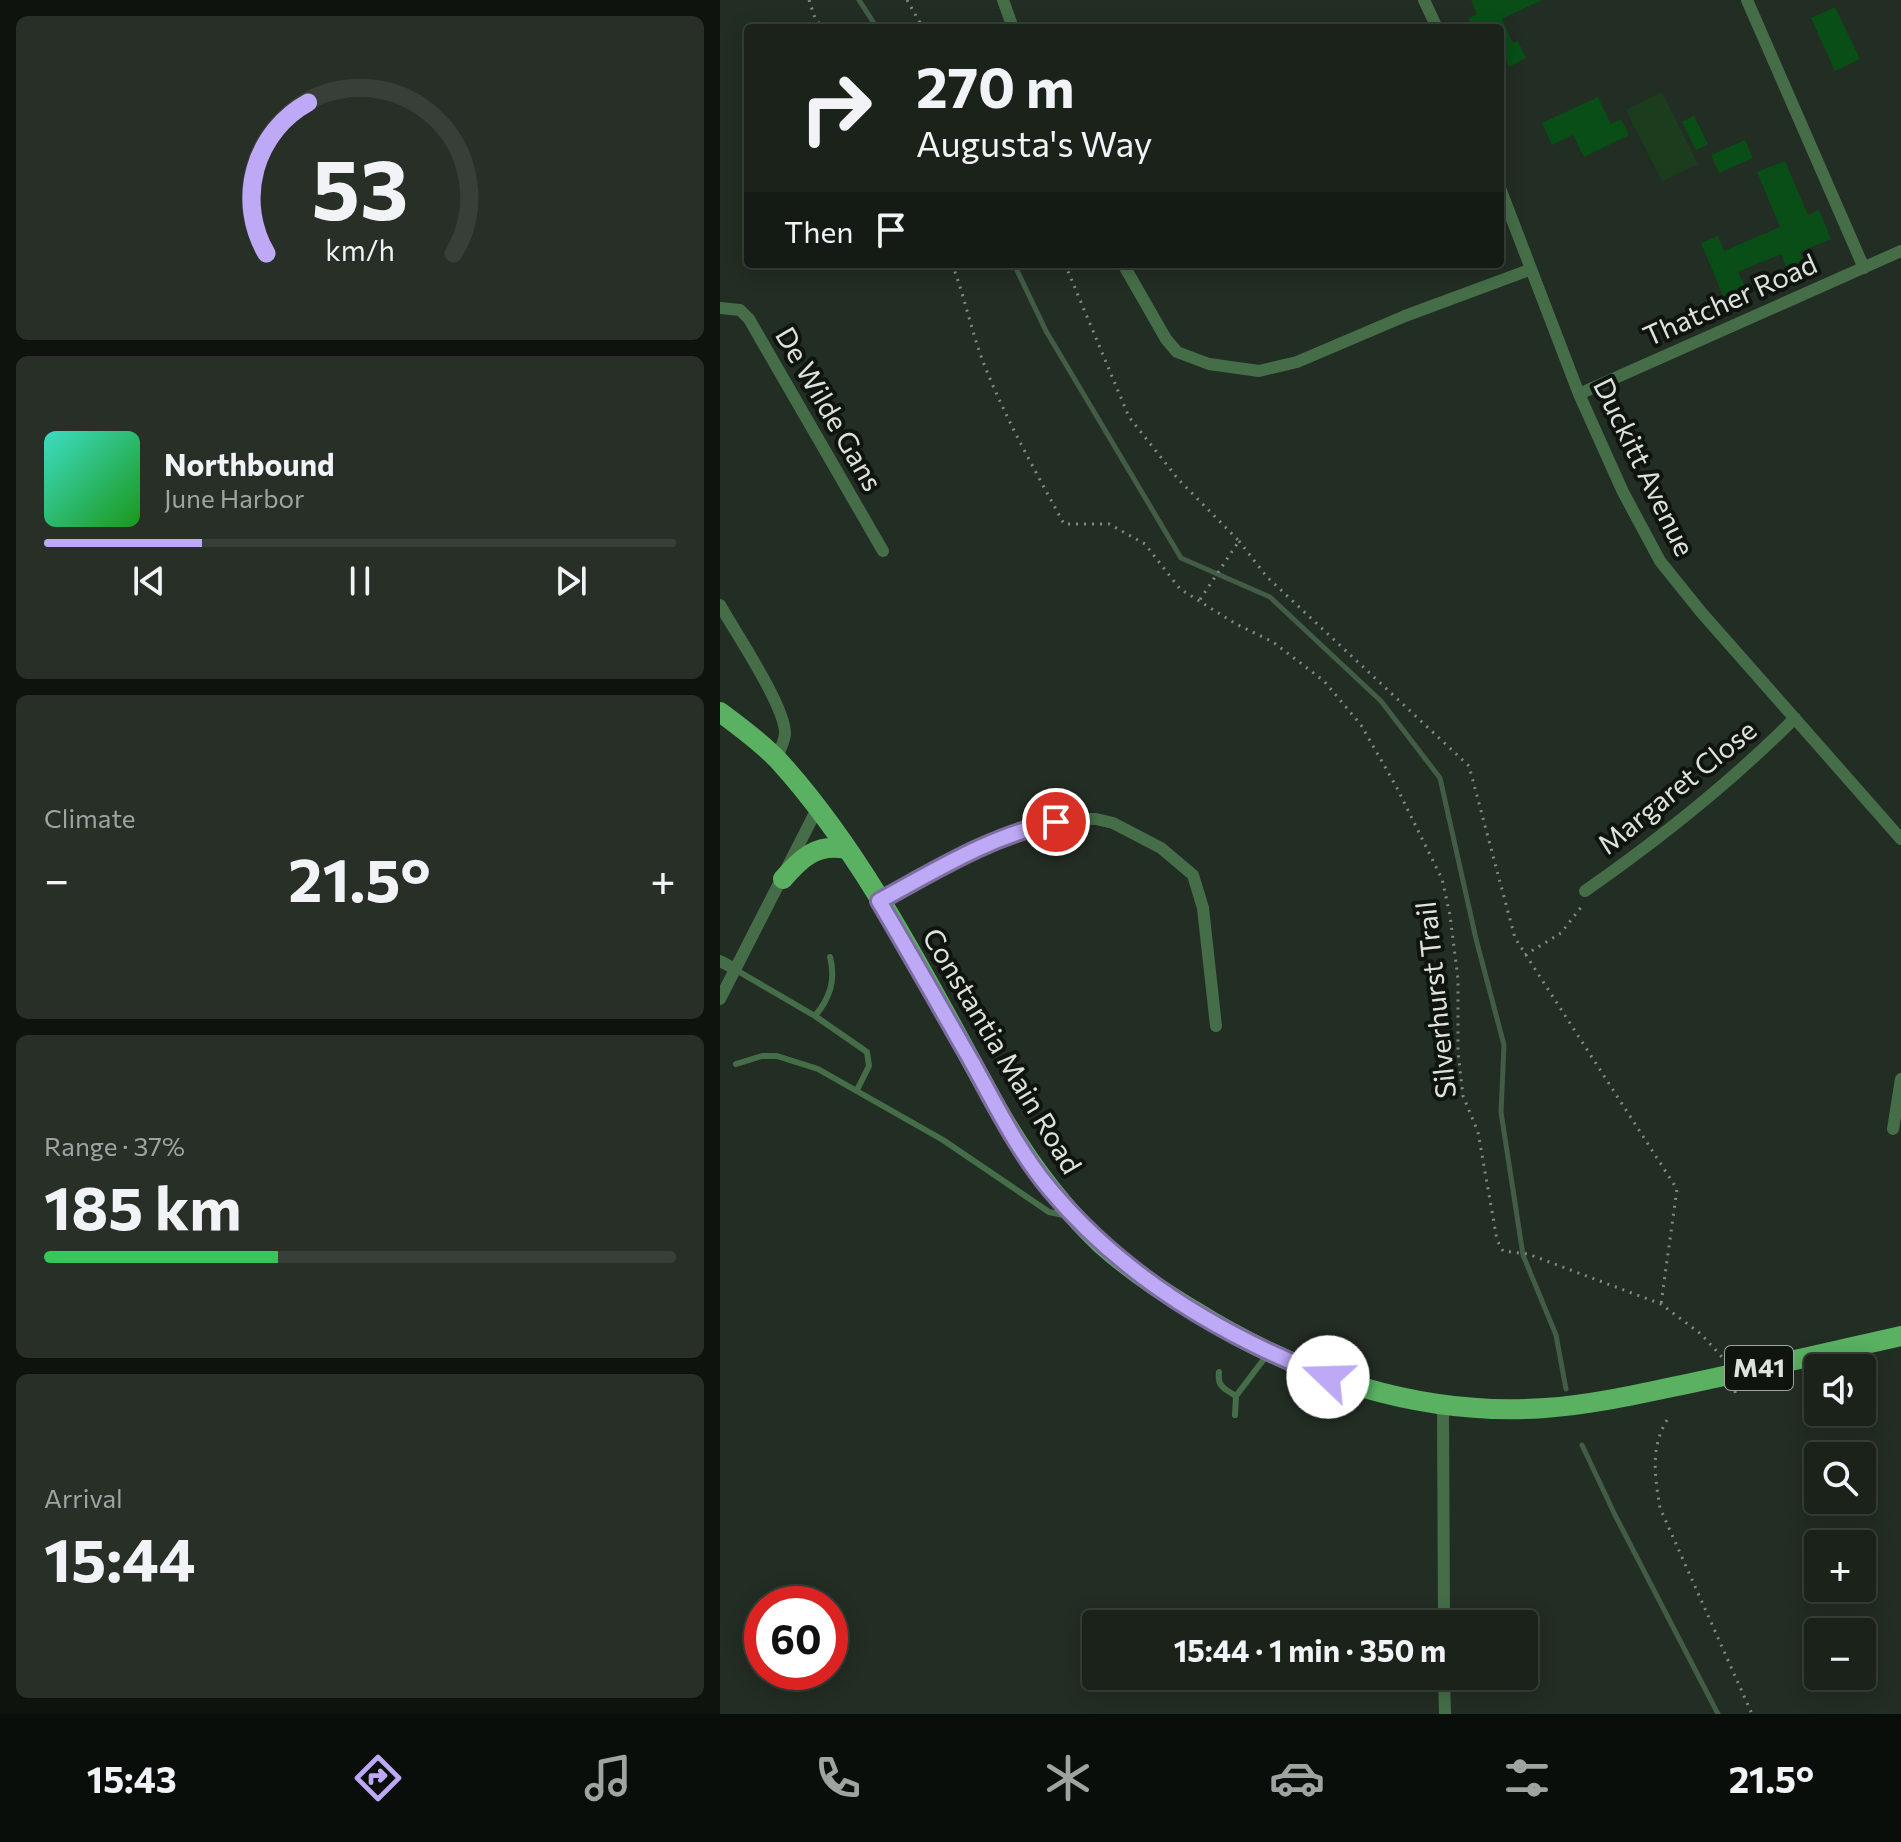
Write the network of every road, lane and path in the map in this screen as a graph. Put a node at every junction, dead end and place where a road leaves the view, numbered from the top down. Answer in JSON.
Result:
{"nodes":[{"id":1,"x":809,"y":0,"type":"edge"},
{"id":2,"x":907,"y":0,"type":"edge"},
{"id":3,"x":1003,"y":0,"type":"edge"},
{"id":4,"x":1424,"y":0,"type":"edge"},
{"id":5,"x":1747,"y":0,"type":"edge"},
{"id":6,"x":820,"y":24,"type":"edge"},
{"id":7,"x":921,"y":24,"type":"edge"},
{"id":8,"x":1012,"y":24,"type":"edge"},
{"id":9,"x":1435,"y":24,"type":"edge"},
{"id":10,"x":1504,"y":199,"type":"edge"},
{"id":11,"x":1901,"y":251,"type":"edge"},
{"id":12,"x":954,"y":268,"type":"edge"},
{"id":13,"x":1067,"y":268,"type":"edge"},
{"id":14,"x":1125,"y":268,"type":"edge"},
{"id":15,"x":1864,"y":268,"type":"junction"},
{"id":16,"x":1529,"y":270,"type":"junction"},
{"id":17,"x":720,"y":308,"type":"edge"},
{"id":18,"x":1579,"y":394,"type":"junction"},
{"id":19,"x":1239,"y":541,"type":"junction"},
{"id":20,"x":883,"y":551,"type":"dead end"},
{"id":21,"x":1199,"y":601,"type":"junction"},
{"id":22,"x":720,"y":605,"type":"edge"},
{"id":23,"x":720,"y":712,"type":"edge"},
{"id":24,"x":1795,"y":718,"type":"junction"},
{"id":25,"x":776,"y":758,"type":"junction"},
{"id":26,"x":818,"y":807,"type":"junction"},
{"id":27,"x":1901,"y":839,"type":"edge"},
{"id":28,"x":846,"y":849,"type":"junction"},
{"id":29,"x":783,"y":879,"type":"junction"},
{"id":30,"x":1585,"y":891,"type":"joint"},
{"id":31,"x":879,"y":901,"type":"junction"},
{"id":32,"x":1525,"y":955,"type":"junction"},
{"id":33,"x":830,"y":957,"type":"dead end"},
{"id":34,"x":720,"y":961,"type":"edge"},
{"id":35,"x":735,"y":969,"type":"junction"},
{"id":36,"x":720,"y":999,"type":"edge"},
{"id":37,"x":815,"y":1016,"type":"junction"},
{"id":38,"x":1216,"y":1026,"type":"dead end"},
{"id":39,"x":736,"y":1064,"type":"dead end"},
{"id":40,"x":1901,"y":1079,"type":"edge"},
{"id":41,"x":857,"y":1090,"type":"junction"},
{"id":42,"x":1893,"y":1129,"type":"dead end"},
{"id":43,"x":1075,"y":1216,"type":"junction"},
{"id":44,"x":1661,"y":1304,"type":"junction"},
{"id":45,"x":1901,"y":1336,"type":"edge"},
{"id":46,"x":1269,"y":1352,"type":"junction"},
{"id":47,"x":1727,"y":1364,"type":"dead end"},
{"id":48,"x":1219,"y":1372,"type":"dead end"},
{"id":49,"x":1236,"y":1396,"type":"junction"},
{"id":50,"x":1443,"y":1404,"type":"junction"},
{"id":51,"x":1235,"y":1415,"type":"dead end"},
{"id":52,"x":1667,"y":1420,"type":"dead end"},
{"id":53,"x":1444,"y":1610,"type":"edge"},
{"id":54,"x":1444,"y":1690,"type":"edge"},
{"id":55,"x":1445,"y":1714,"type":"edge"},
{"id":56,"x":1752,"y":1714,"type":"edge"}],
"edges":[{"from":1,"to":6,"type":"path"},
{"from":2,"to":7,"type":"path"},
{"from":3,"to":8,"type":"street"},
{"from":4,"to":9,"type":"street"},
{"from":5,"to":15,"type":"street"},
{"from":10,"to":16,"type":"street","name":"Duckitt Avenue"},
{"from":11,"to":15,"type":"street","name":"Thatcher Road"},
{"from":12,"to":21,"type":"path","name":"Silverhurst Trail"},
{"from":13,"to":19,"type":"path"},
{"from":14,"to":16,"type":"street"},
{"from":15,"to":18,"type":"street","name":"Thatcher Road"},
{"from":16,"to":18,"type":"street","name":"Duckitt Avenue"},
{"from":17,"to":20,"type":"street","name":"De Wilde Gans"},
{"from":18,"to":24,"type":"street","name":"Duckitt Avenue"},
{"from":19,"to":21,"type":"path"},
{"from":19,"to":32,"type":"path"},
{"from":21,"to":44,"type":"path","name":"Silverhurst Trail"},
{"from":22,"to":25,"type":"street"},
{"from":23,"to":25,"type":"main road","name":"Constantia Main Road","number":"M41"},
{"from":24,"to":27,"type":"street","name":"Duckitt Avenue"},
{"from":24,"to":30,"type":"street","name":"Margaret Close"},
{"from":25,"to":26,"type":"main road","name":"Constantia Main Road","number":"M41"},
{"from":26,"to":28,"type":"main road","name":"Constantia Main Road","number":"M41"},
{"from":26,"to":29,"type":"street"},
{"from":28,"to":29,"type":"main road"},
{"from":28,"to":31,"type":"main road","name":"Constantia Main Road","number":"M41"},
{"from":29,"to":35,"type":"street"},
{"from":30,"to":32,"type":"path"},
{"from":31,"to":38,"type":"street"},
{"from":31,"to":43,"type":"main road","name":"Constantia Main Road","number":"M41"},
{"from":32,"to":44,"type":"path"},
{"from":33,"to":37,"type":"lane"},
{"from":34,"to":35,"type":"street"},
{"from":35,"to":36,"type":"street"},
{"from":35,"to":37,"type":"lane"},
{"from":37,"to":41,"type":"lane"},
{"from":39,"to":41,"type":"lane"},
{"from":40,"to":42,"type":"street"},
{"from":41,"to":43,"type":"lane"},
{"from":43,"to":46,"type":"main road","name":"Constantia Main Road","number":"M41"},
{"from":44,"to":47,"type":"path"},
{"from":45,"to":50,"type":"main road","name":"Constantia Main Road","number":"M41"},
{"from":46,"to":49,"type":"lane"},
{"from":46,"to":50,"type":"main road","name":"Constantia Main Road","number":"M41"},
{"from":48,"to":49,"type":"lane"},
{"from":49,"to":51,"type":"lane"},
{"from":50,"to":53,"type":"street"},
{"from":52,"to":56,"type":"path"},
{"from":54,"to":55,"type":"street"}]}
